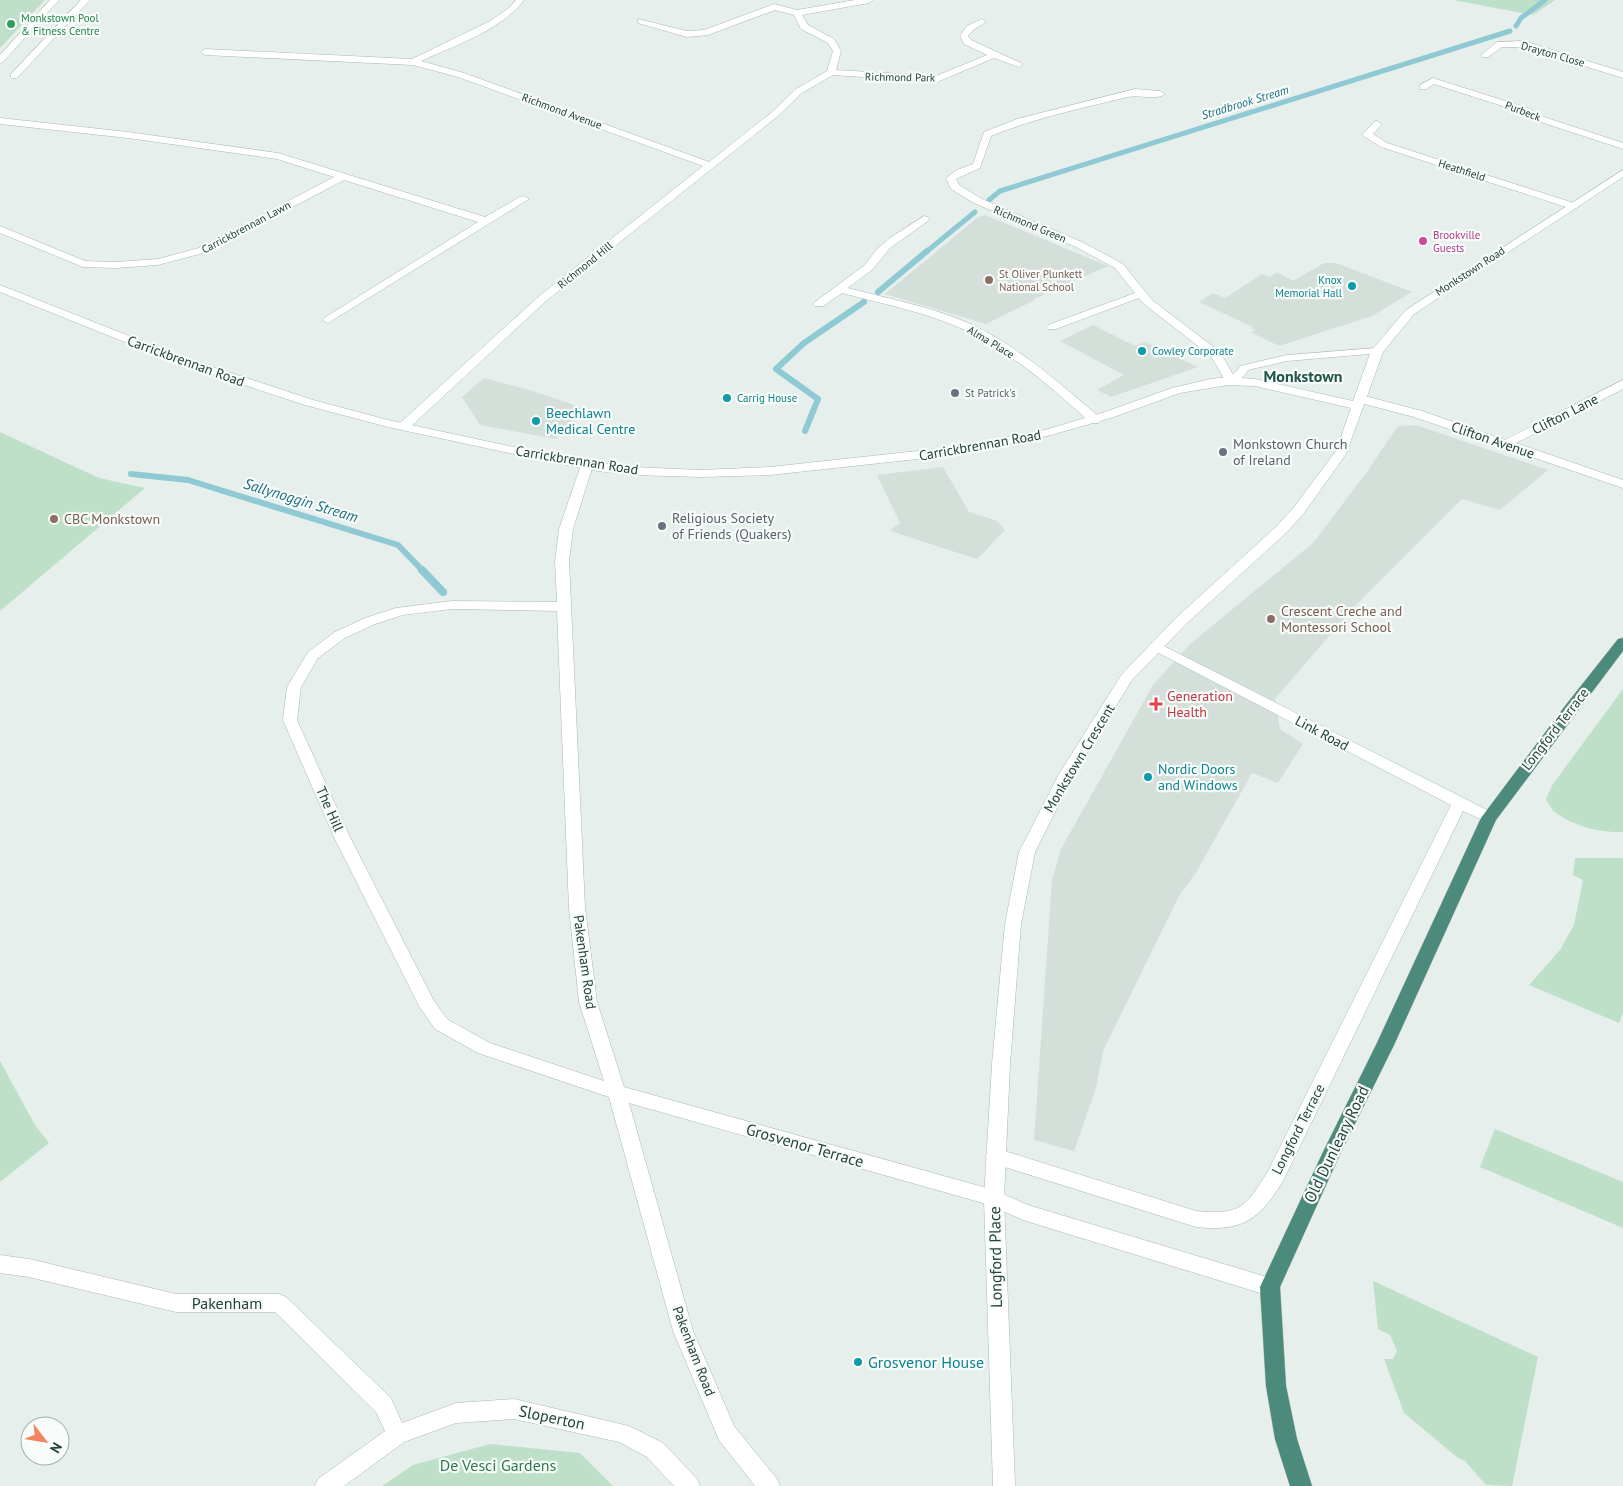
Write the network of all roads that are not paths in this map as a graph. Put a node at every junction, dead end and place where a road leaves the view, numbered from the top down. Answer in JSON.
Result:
{"nodes":[{"id":1,"x":55,"y":0,"type":"edge"},
{"id":2,"x":86,"y":0,"type":"edge"},
{"id":3,"x":520,"y":0,"type":"edge"},
{"id":4,"x":763,"y":0,"type":"edge"},
{"id":5,"x":869,"y":0,"type":"edge"},
{"id":6,"x":774,"y":7,"type":"junction"},
{"id":7,"x":797,"y":13,"type":"junction"},
{"id":8,"x":641,"y":21,"type":"dead end"},
{"id":9,"x":982,"y":22,"type":"dead end"},
{"id":10,"x":205,"y":52,"type":"dead end"},
{"id":11,"x":994,"y":55,"type":"junction"},
{"id":12,"x":1485,"y":55,"type":"dead end"},
{"id":13,"x":0,"y":60,"type":"edge"},
{"id":14,"x":413,"y":62,"type":"junction"},
{"id":15,"x":1020,"y":64,"type":"dead end"},
{"id":16,"x":831,"y":72,"type":"junction"},
{"id":17,"x":1623,"y":75,"type":"edge"},
{"id":18,"x":14,"y":76,"type":"dead end"},
{"id":19,"x":1422,"y":87,"type":"dead end"},
{"id":20,"x":1160,"y":94,"type":"dead end"},
{"id":21,"x":0,"y":121,"type":"edge"},
{"id":22,"x":1377,"y":124,"type":"dead end"},
{"id":23,"x":1623,"y":146,"type":"edge"},
{"id":24,"x":709,"y":165,"type":"junction"},
{"id":25,"x":1623,"y":173,"type":"edge"},
{"id":26,"x":343,"y":176,"type":"junction"},
{"id":27,"x":524,"y":198,"type":"dead end"},
{"id":28,"x":1573,"y":206,"type":"junction"},
{"id":29,"x":924,"y":219,"type":"dead end"},
{"id":30,"x":486,"y":221,"type":"junction"},
{"id":31,"x":0,"y":229,"type":"edge"},
{"id":32,"x":0,"y":288,"type":"edge"},
{"id":33,"x":840,"y":290,"type":"junction"},
{"id":34,"x":1141,"y":294,"type":"junction"},
{"id":35,"x":819,"y":304,"type":"dead end"},
{"id":36,"x":328,"y":320,"type":"dead end"},
{"id":37,"x":1052,"y":327,"type":"dead end"},
{"id":38,"x":1378,"y":351,"type":"junction"},
{"id":39,"x":1230,"y":380,"type":"junction"},
{"id":40,"x":1623,"y":384,"type":"edge"},
{"id":41,"x":1360,"y":402,"type":"junction"},
{"id":42,"x":1095,"y":420,"type":"junction"},
{"id":43,"x":404,"y":426,"type":"junction"},
{"id":44,"x":1506,"y":444,"type":"junction"},
{"id":45,"x":587,"y":465,"type":"junction"},
{"id":46,"x":1623,"y":484,"type":"edge"},
{"id":47,"x":563,"y":606,"type":"junction"},
{"id":48,"x":1623,"y":642,"type":"edge"},
{"id":49,"x":1156,"y":646,"type":"junction"},
{"id":50,"x":1459,"y":804,"type":"junction"},
{"id":51,"x":1489,"y":818,"type":"junction"},
{"id":52,"x":617,"y":1092,"type":"junction"},
{"id":53,"x":996,"y":1156,"type":"junction"},
{"id":54,"x":994,"y":1198,"type":"junction"},
{"id":55,"x":0,"y":1264,"type":"edge"},
{"id":56,"x":1270,"y":1287,"type":"junction"},
{"id":57,"x":397,"y":1435,"type":"junction"},
{"id":58,"x":326,"y":1486,"type":"edge"},
{"id":59,"x":689,"y":1486,"type":"edge"},
{"id":60,"x":770,"y":1486,"type":"edge"},
{"id":61,"x":1004,"y":1486,"type":"edge"},
{"id":62,"x":1302,"y":1486,"type":"edge"}],
"edges":[{"from":1,"to":13,"type":"street"},
{"from":2,"to":18,"type":"street"},
{"from":3,"to":14,"type":"street","name":"Richmond Avenue"},
{"from":4,"to":6,"type":"street"},
{"from":5,"to":7,"type":"street"},
{"from":6,"to":7,"type":"street"},
{"from":6,"to":8,"type":"street"},
{"from":7,"to":16,"type":"street"},
{"from":9,"to":11,"type":"street"},
{"from":10,"to":14,"type":"street","name":"Richmond Avenue"},
{"from":11,"to":15,"type":"street"},
{"from":11,"to":16,"type":"street","name":"Richmond Park"},
{"from":12,"to":17,"type":"street","name":"Drayton Close"},
{"from":14,"to":24,"type":"street","name":"Richmond Avenue"},
{"from":16,"to":24,"type":"street","name":"Richmond Hill"},
{"from":19,"to":23,"type":"street","name":"Purbeck"},
{"from":20,"to":34,"type":"street","name":"Richmond Green"},
{"from":21,"to":26,"type":"street"},
{"from":22,"to":28,"type":"street","name":"Heathfield"},
{"from":24,"to":43,"type":"street","name":"Richmond Hill"},
{"from":25,"to":28,"type":"street","name":"Monkstown Road"},
{"from":26,"to":30,"type":"street"},
{"from":26,"to":31,"type":"street","name":"Carrickbrennan Lawn"},
{"from":27,"to":30,"type":"street"},
{"from":28,"to":38,"type":"street","name":"Monkstown Road"},
{"from":29,"to":33,"type":"street"},
{"from":30,"to":36,"type":"street"},
{"from":32,"to":43,"type":"street","name":"Carrickbrennan Road"},
{"from":33,"to":35,"type":"street"},
{"from":33,"to":42,"type":"street","name":"Alma Place"},
{"from":34,"to":37,"type":"street"},
{"from":34,"to":39,"type":"street","name":"Richmond Green"},
{"from":38,"to":39,"type":"street","name":"Carrickbrennan Road"},
{"from":38,"to":41,"type":"street","name":"Monkstown Road"},
{"from":39,"to":41,"type":"street","name":"Carrickbrennan Road"},
{"from":39,"to":42,"type":"street","name":"Carrickbrennan Road"},
{"from":40,"to":44,"type":"street","name":"Clifton Lane"},
{"from":41,"to":44,"type":"street","name":"Clifton Avenue"},
{"from":41,"to":49,"type":"street","name":"Monkstown Crescent"},
{"from":42,"to":45,"type":"street","name":"Carrickbrennan Road"},
{"from":43,"to":45,"type":"street","name":"Carrickbrennan Road"},
{"from":44,"to":46,"type":"street","name":"Clifton Avenue"},
{"from":45,"to":47,"type":"street","name":"Pakenham Road"},
{"from":47,"to":52,"type":"street","name":"Pakenham Road"},
{"from":47,"to":52,"type":"street","name":"The Hill"},
{"from":48,"to":51,"type":"highway","name":"Longford Terrace"},
{"from":49,"to":50,"type":"street","name":"Link Road"},
{"from":49,"to":53,"type":"street","name":"Monkstown Crescent"},
{"from":50,"to":51,"type":"street","name":"Link Road"},
{"from":50,"to":53,"type":"street","name":"Longford Terrace"},
{"from":51,"to":56,"type":"highway","name":"Old Dunleary Road"},
{"from":52,"to":54,"type":"street","name":"Grosvenor Terrace"},
{"from":52,"to":60,"type":"street","name":"Pakenham Road"},
{"from":53,"to":54,"type":"street","name":"Monkstown Crescent"},
{"from":54,"to":56,"type":"street","name":"Longford Place"},
{"from":54,"to":61,"type":"street","name":"Longford Place"},
{"from":55,"to":57,"type":"street","name":"Pakenham"},
{"from":56,"to":62,"type":"highway","name":"Old Dunleary Road"},
{"from":57,"to":58,"type":"street","name":"Sloperton"},
{"from":57,"to":59,"type":"street","name":"Sloperton"}]}
